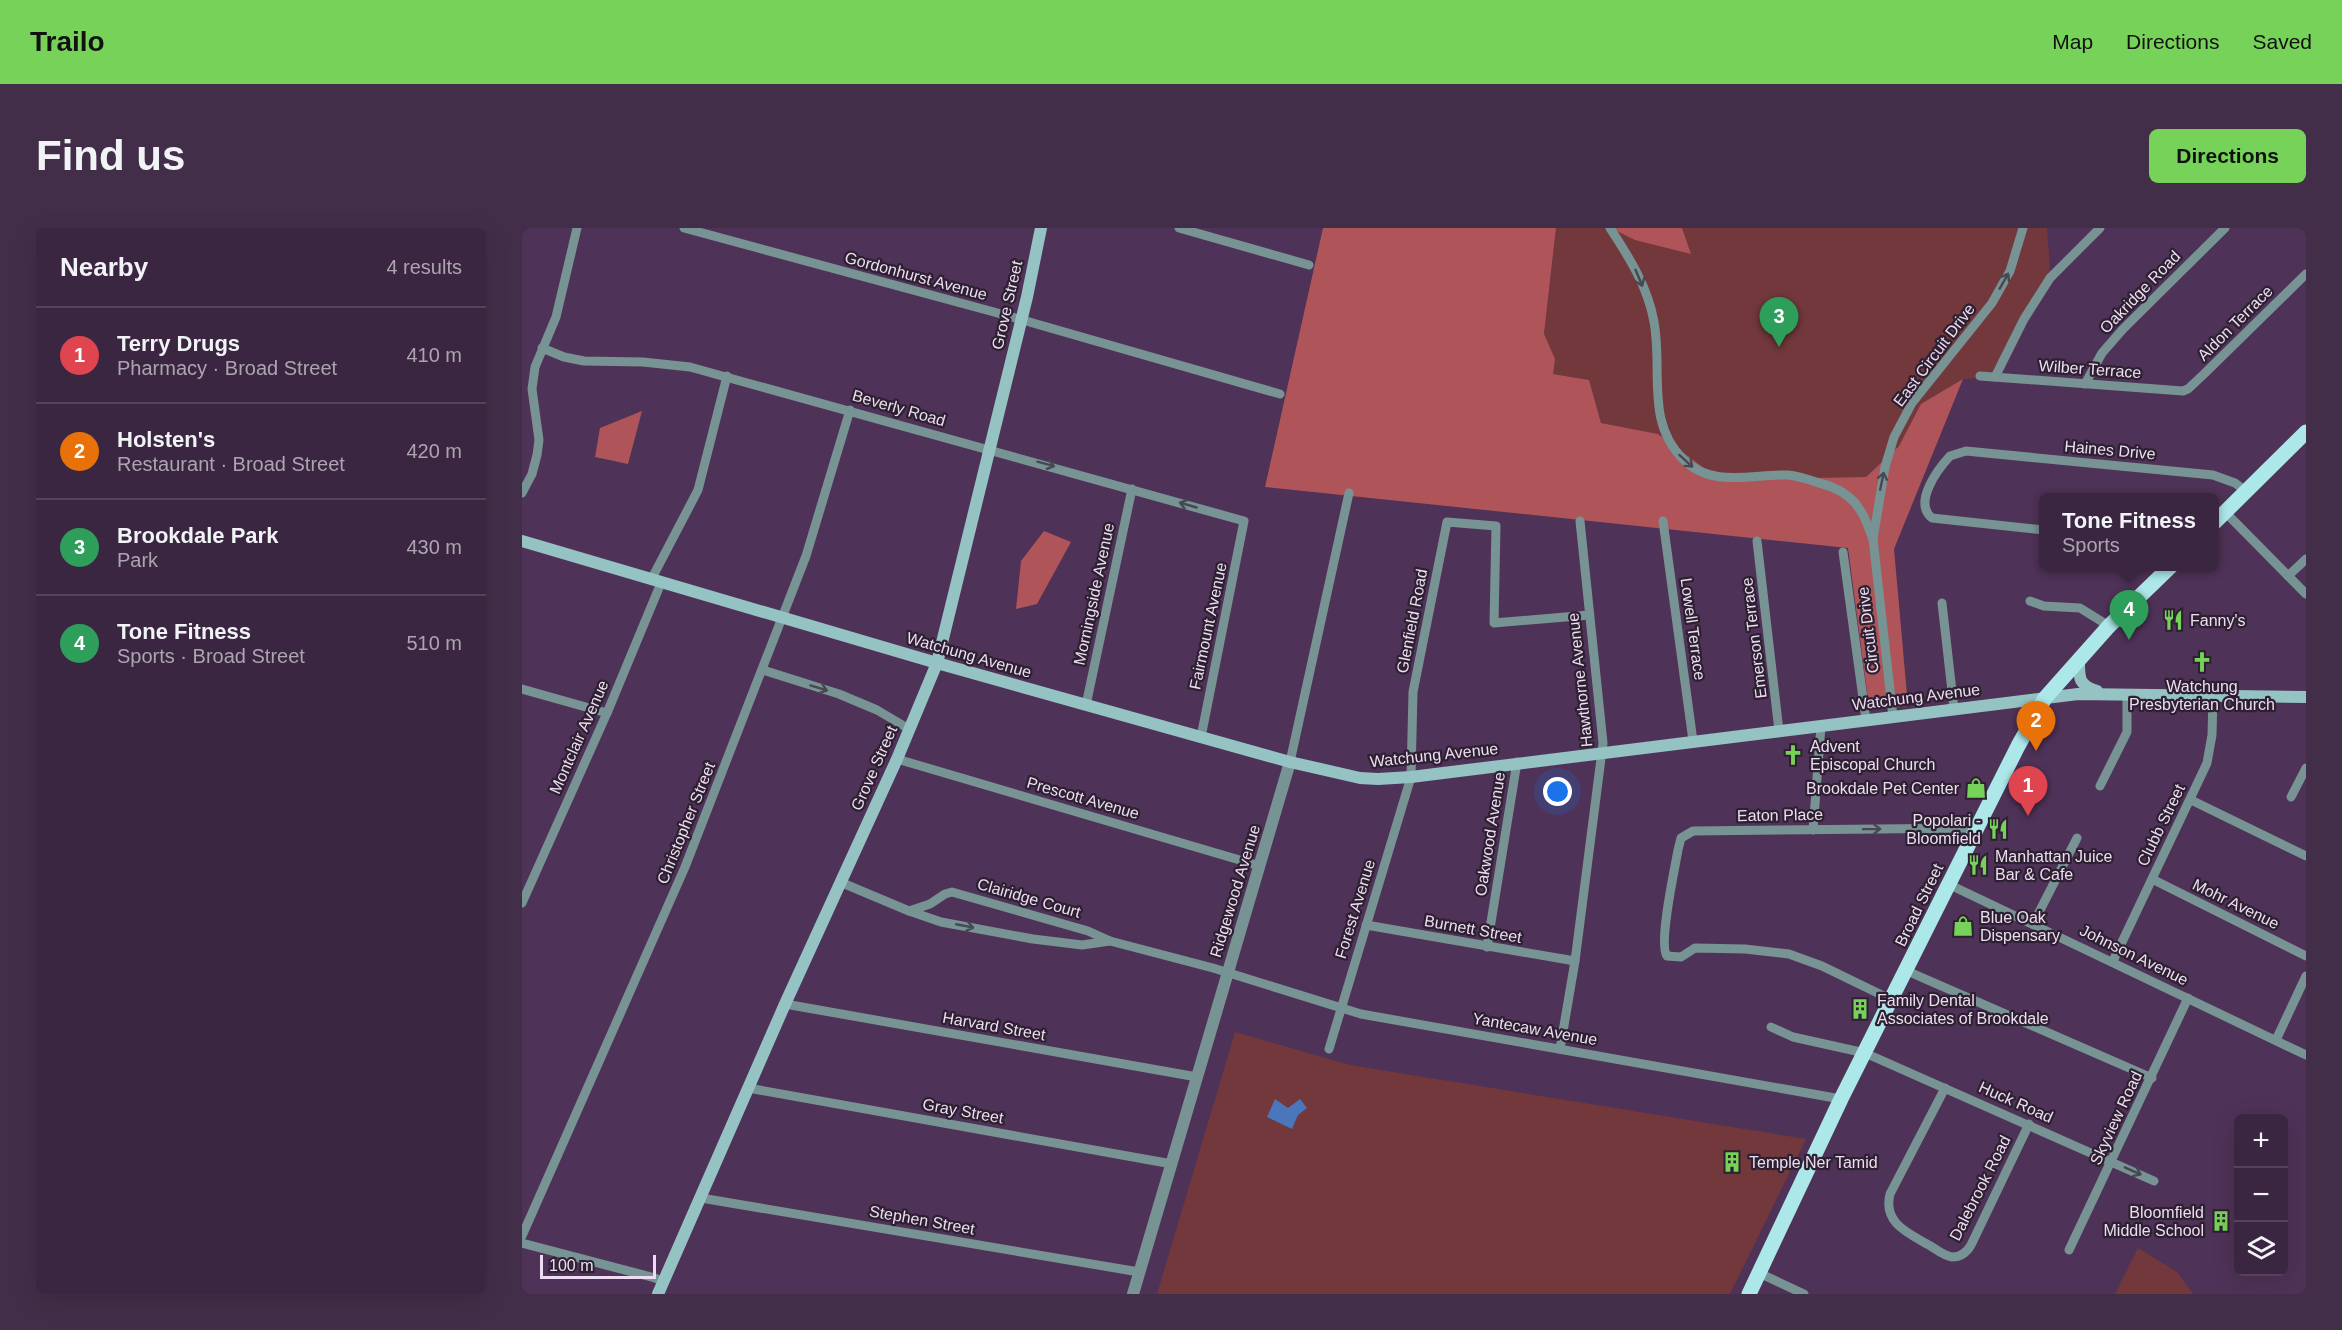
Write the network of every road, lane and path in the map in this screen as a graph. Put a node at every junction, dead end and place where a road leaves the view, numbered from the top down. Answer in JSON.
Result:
{"nodes":[{"id":1,"x":577,"y":228,"type":"edge"},
{"id":2,"x":684,"y":228,"type":"edge"},
{"id":3,"x":1041,"y":228,"type":"edge"},
{"id":4,"x":1179,"y":228,"type":"edge"},
{"id":5,"x":1610,"y":228,"type":"edge"},
{"id":6,"x":2023,"y":228,"type":"edge"},
{"id":7,"x":2100,"y":228,"type":"edge"},
{"id":8,"x":2225,"y":228,"type":"edge"},
{"id":9,"x":1309,"y":265,"type":"dead end"},
{"id":10,"x":2306,"y":274,"type":"edge"},
{"id":11,"x":1021,"y":320,"type":"junction"},
{"id":12,"x":542,"y":348,"type":"junction"},
{"id":13,"x":727,"y":376,"type":"junction"},
{"id":14,"x":1980,"y":376,"type":"dead end"},
{"id":15,"x":1995,"y":377,"type":"junction"},
{"id":16,"x":2085,"y":384,"type":"junction"},
{"id":17,"x":2183,"y":391,"type":"joint"},
{"id":18,"x":1280,"y":394,"type":"dead end"},
{"id":19,"x":850,"y":410,"type":"junction"},
{"id":20,"x":2306,"y":432,"type":"edge"},
{"id":21,"x":989,"y":449,"type":"junction"},
{"id":22,"x":1132,"y":489,"type":"junction"},
{"id":23,"x":2247,"y":492,"type":"junction"},
{"id":24,"x":522,"y":493,"type":"edge"},
{"id":25,"x":1349,"y":493,"type":"dead end"},
{"id":26,"x":2220,"y":518,"type":"edge"},
{"id":27,"x":1244,"y":520,"type":"joint"},
{"id":28,"x":1580,"y":521,"type":"dead end"},
{"id":29,"x":1663,"y":521,"type":"dead end"},
{"id":30,"x":2039,"y":530,"type":"edge"},
{"id":31,"x":1873,"y":539,"type":"junction"},
{"id":32,"x":522,"y":541,"type":"edge"},
{"id":33,"x":1757,"y":541,"type":"dead end"},
{"id":34,"x":1843,"y":552,"type":"dead end"},
{"id":35,"x":2306,"y":559,"type":"edge"},
{"id":36,"x":2166,"y":571,"type":"edge"},
{"id":37,"x":2288,"y":576,"type":"junction"},
{"id":38,"x":656,"y":582,"type":"junction"},
{"id":39,"x":2306,"y":594,"type":"edge"},
{"id":40,"x":2030,"y":602,"type":"dead end"},
{"id":41,"x":1942,"y":603,"type":"dead end"},
{"id":42,"x":1589,"y":615,"type":"junction"},
{"id":43,"x":783,"y":619,"type":"junction"},
{"id":44,"x":2109,"y":626,"type":"junction"},
{"id":45,"x":2079,"y":659,"type":"junction"},
{"id":46,"x":937,"y":663,"type":"junction"},
{"id":47,"x":763,"y":670,"type":"junction"},
{"id":48,"x":522,"y":689,"type":"edge"},
{"id":49,"x":2104,"y":693,"type":"junction"},
{"id":50,"x":2127,"y":694,"type":"junction"},
{"id":51,"x":2212,"y":696,"type":"junction"},
{"id":52,"x":2306,"y":697,"type":"edge"},
{"id":53,"x":2045,"y":698,"type":"junction"},
{"id":54,"x":1086,"y":705,"type":"junction"},
{"id":55,"x":1954,"y":709,"type":"junction"},
{"id":56,"x":606,"y":713,"type":"junction"},
{"id":57,"x":1893,"y":717,"type":"junction"},
{"id":58,"x":1866,"y":720,"type":"junction"},
{"id":59,"x":1821,"y":726,"type":"junction"},
{"id":60,"x":909,"y":729,"type":"junction"},
{"id":61,"x":1779,"y":731,"type":"junction"},
{"id":62,"x":1201,"y":737,"type":"junction"},
{"id":63,"x":1693,"y":741,"type":"junction"},
{"id":64,"x":1602,"y":753,"type":"junction"},
{"id":65,"x":897,"y":759,"type":"junction"},
{"id":66,"x":1290,"y":762,"type":"junction"},
{"id":67,"x":1517,"y":762,"type":"junction"},
{"id":68,"x":2306,"y":768,"type":"edge"},
{"id":69,"x":1411,"y":777,"type":"junction"},
{"id":70,"x":2100,"y":786,"type":"dead end"},
{"id":71,"x":2291,"y":797,"type":"dead end"},
{"id":72,"x":2191,"y":800,"type":"junction"},
{"id":73,"x":1977,"y":828,"type":"junction"},
{"id":74,"x":1814,"y":830,"type":"junction"},
{"id":75,"x":2077,"y":838,"type":"dead end"},
{"id":76,"x":2306,"y":856,"type":"edge"},
{"id":77,"x":1260,"y":866,"type":"junction"},
{"id":78,"x":2152,"y":879,"type":"junction"},
{"id":79,"x":840,"y":882,"type":"junction"},
{"id":80,"x":1948,"y":885,"type":"junction"},
{"id":81,"x":939,"y":898,"type":"junction"},
{"id":82,"x":522,"y":903,"type":"edge"},
{"id":83,"x":909,"y":911,"type":"junction"},
{"id":84,"x":941,"y":922,"type":"junction"},
{"id":85,"x":2033,"y":924,"type":"junction"},
{"id":86,"x":1366,"y":925,"type":"junction"},
{"id":87,"x":1110,"y":941,"type":"junction"},
{"id":88,"x":1487,"y":946,"type":"junction"},
{"id":89,"x":2306,"y":956,"type":"edge"},
{"id":90,"x":2113,"y":961,"type":"junction"},
{"id":91,"x":1575,"y":962,"type":"junction"},
{"id":92,"x":1907,"y":971,"type":"junction"},
{"id":93,"x":1228,"y":973,"type":"junction"},
{"id":94,"x":2306,"y":976,"type":"edge"},
{"id":95,"x":2188,"y":998,"type":"junction"},
{"id":96,"x":1892,"y":1000,"type":"junction"},
{"id":97,"x":785,"y":1004,"type":"junction"},
{"id":98,"x":1341,"y":1009,"type":"junction"},
{"id":99,"x":1771,"y":1027,"type":"dead end"},
{"id":100,"x":2276,"y":1040,"type":"junction"},
{"id":101,"x":1329,"y":1049,"type":"dead end"},
{"id":102,"x":1560,"y":1049,"type":"junction"},
{"id":103,"x":1865,"y":1053,"type":"junction"},
{"id":104,"x":2306,"y":1055,"type":"edge"},
{"id":105,"x":1197,"y":1077,"type":"junction"},
{"id":106,"x":2152,"y":1078,"type":"junction"},
{"id":107,"x":748,"y":1088,"type":"junction"},
{"id":108,"x":1945,"y":1088,"type":"junction"},
{"id":109,"x":1841,"y":1099,"type":"junction"},
{"id":110,"x":2029,"y":1124,"type":"junction"},
{"id":111,"x":2112,"y":1162,"type":"junction"},
{"id":112,"x":1172,"y":1164,"type":"junction"},
{"id":113,"x":2154,"y":1181,"type":"dead end"},
{"id":114,"x":700,"y":1198,"type":"junction"},
{"id":115,"x":522,"y":1236,"type":"edge"},
{"id":116,"x":522,"y":1243,"type":"edge"},
{"id":117,"x":2069,"y":1250,"type":"dead end"},
{"id":118,"x":1139,"y":1272,"type":"junction"},
{"id":119,"x":1759,"y":1273,"type":"junction"},
{"id":120,"x":661,"y":1288,"type":"edge"},
{"id":121,"x":1133,"y":1294,"type":"edge"},
{"id":122,"x":1749,"y":1294,"type":"edge"},
{"id":123,"x":1804,"y":1294,"type":"edge"}],
"edges":[{"from":1,"to":12,"type":"street"},
{"from":2,"to":11,"type":"street","name":"Gordonhurst Avenue"},
{"from":3,"to":11,"type":"main road","name":"Grove Street"},
{"from":4,"to":9,"type":"street"},
{"from":5,"to":31,"type":"street","one_way":true},
{"from":31,"to":6,"type":"street","name":"East Circuit Drive","one_way":true},
{"from":7,"to":15,"type":"street"},
{"from":8,"to":16,"type":"street","name":"Oakridge Road"},
{"from":10,"to":17,"type":"street","name":"Aldon Terrace"},
{"from":11,"to":18,"type":"street","name":"Gordonhurst Avenue"},
{"from":11,"to":21,"type":"main road","name":"Grove Street"},
{"from":12,"to":13,"type":"street","name":"Beverly Road"},
{"from":12,"to":24,"type":"street"},
{"from":13,"to":19,"type":"street","name":"Beverly Road"},
{"from":13,"to":38,"type":"street","name":"Montclair Avenue"},
{"from":14,"to":15,"type":"street","name":"Wilber Terrace"},
{"from":15,"to":16,"type":"street","name":"Wilber Terrace"},
{"from":16,"to":17,"type":"street","name":"Wilber Terrace"},
{"from":19,"to":21,"type":"street","name":"Beverly Road"},
{"from":19,"to":43,"type":"street","name":"Christopher Street"},
{"from":20,"to":23,"type":"main road"},
{"from":21,"to":22,"type":"street","name":"Beverly Road","one_way":true},
{"from":21,"to":46,"type":"main road","name":"Grove Street"},
{"from":27,"to":22,"type":"street","name":"Beverly Road","one_way":true},
{"from":22,"to":54,"type":"street","name":"Morningside Avenue"},
{"from":23,"to":26,"type":"main road"},
{"from":23,"to":30,"type":"street","name":"Haines Drive"},
{"from":25,"to":66,"type":"street","name":"Ridgewood Avenue"},
{"from":26,"to":37,"type":"street"},
{"from":27,"to":62,"type":"street","name":"Fairmount Avenue"},
{"from":28,"to":42,"type":"street","name":"Hawthorne Avenue"},
{"from":29,"to":63,"type":"street","name":"Lowell Terrace"},
{"from":31,"to":57,"type":"street","name":"Circuit Drive"},
{"from":32,"to":38,"type":"main road","name":"Watchung Avenue"},
{"from":33,"to":61,"type":"street","name":"Emerson Terrace"},
{"from":34,"to":58,"type":"street"},
{"from":35,"to":37,"type":"street"},
{"from":36,"to":44,"type":"main road","name":"Broad Street"},
{"from":37,"to":39,"type":"street"},
{"from":38,"to":43,"type":"main road","name":"Watchung Avenue"},
{"from":38,"to":56,"type":"street","name":"Montclair Avenue"},
{"from":40,"to":44,"type":"street"},
{"from":41,"to":55,"type":"street"},
{"from":42,"to":64,"type":"street","name":"Hawthorne Avenue"},
{"from":42,"to":69,"type":"street","name":"Glenfield Road"},
{"from":43,"to":46,"type":"main road","name":"Watchung Avenue"},
{"from":43,"to":47,"type":"street","name":"Christopher Street"},
{"from":44,"to":45,"type":"main road","name":"Broad Street"},
{"from":45,"to":49,"type":"main road"},
{"from":45,"to":53,"type":"main road","name":"Broad Street"},
{"from":46,"to":54,"type":"main road","name":"Watchung Avenue"},
{"from":46,"to":60,"type":"main road","name":"Grove Street"},
{"from":47,"to":60,"type":"street","one_way":true},
{"from":47,"to":115,"type":"street","name":"Christopher Street"},
{"from":48,"to":56,"type":"street"},
{"from":49,"to":50,"type":"main road","name":"Watchung Avenue"},
{"from":49,"to":53,"type":"main road","name":"Watchung Avenue"},
{"from":50,"to":51,"type":"main road","name":"Watchung Avenue"},
{"from":50,"to":70,"type":"street"},
{"from":51,"to":52,"type":"main road","name":"Watchung Avenue"},
{"from":51,"to":72,"type":"street","name":"Clubb Street"},
{"from":53,"to":55,"type":"main road","name":"Watchung Avenue"},
{"from":53,"to":73,"type":"main road","name":"Broad Street"},
{"from":54,"to":62,"type":"main road","name":"Watchung Avenue"},
{"from":55,"to":57,"type":"main road","name":"Watchung Avenue"},
{"from":56,"to":82,"type":"street","name":"Montclair Avenue"},
{"from":57,"to":58,"type":"main road","name":"Watchung Avenue"},
{"from":58,"to":59,"type":"main road","name":"Watchung Avenue"},
{"from":59,"to":61,"type":"main road","name":"Watchung Avenue"},
{"from":59,"to":74,"type":"street"},
{"from":60,"to":65,"type":"main road","name":"Grove Street"},
{"from":61,"to":63,"type":"main road","name":"Watchung Avenue"},
{"from":62,"to":66,"type":"main road","name":"Watchung Avenue"},
{"from":63,"to":64,"type":"main road","name":"Watchung Avenue"},
{"from":64,"to":67,"type":"main road","name":"Watchung Avenue"},
{"from":64,"to":91,"type":"street","name":"Hawthorne Avenue"},
{"from":65,"to":77,"type":"street","name":"Prescott Avenue"},
{"from":65,"to":79,"type":"main road","name":"Grove Street"},
{"from":66,"to":69,"type":"main road","name":"Watchung Avenue"},
{"from":66,"to":77,"type":"street","name":"Ridgewood Avenue"},
{"from":67,"to":69,"type":"main road","name":"Watchung Avenue"},
{"from":67,"to":88,"type":"street","name":"Oakwood Avenue"},
{"from":68,"to":71,"type":"street"},
{"from":69,"to":86,"type":"street","name":"Forest Avenue"},
{"from":72,"to":76,"type":"street"},
{"from":72,"to":78,"type":"street","name":"Clubb Street"},
{"from":74,"to":73,"type":"street","name":"Eaton Place","one_way":true},
{"from":73,"to":80,"type":"main road","name":"Broad Street"},
{"from":74,"to":96,"type":"street","name":"Eaton Place"},
{"from":75,"to":85,"type":"street"},
{"from":77,"to":93,"type":"street","name":"Ridgewood Avenue"},
{"from":78,"to":89,"type":"street","name":"Mohr Avenue"},
{"from":78,"to":90,"type":"street","name":"Clubb Street"},
{"from":79,"to":83,"type":"street","name":"Clairidge Court"},
{"from":79,"to":97,"type":"main road","name":"Grove Street"},
{"from":80,"to":85,"type":"street","name":"Johnson Avenue"},
{"from":80,"to":92,"type":"main road","name":"Broad Street"},
{"from":81,"to":83,"type":"street","name":"Clairidge Court"},
{"from":81,"to":84,"type":"street"},
{"from":81,"to":87,"type":"street","name":"Clairidge Court"},
{"from":83,"to":84,"type":"street","name":"Clairidge Court"},
{"from":84,"to":87,"type":"street","name":"Clairidge Court","one_way":true},
{"from":85,"to":90,"type":"street","name":"Johnson Avenue"},
{"from":86,"to":88,"type":"street","name":"Burnett Street"},
{"from":86,"to":98,"type":"street","name":"Forest Avenue"},
{"from":87,"to":93,"type":"street","name":"Clairidge Court"},
{"from":88,"to":91,"type":"street","name":"Burnett Street"},
{"from":90,"to":95,"type":"street","name":"Johnson Avenue"},
{"from":91,"to":102,"type":"street","name":"Hawthorne Avenue"},
{"from":92,"to":96,"type":"main road","name":"Broad Street"},
{"from":92,"to":106,"type":"street"},
{"from":93,"to":98,"type":"street","name":"Yantecaw Avenue"},
{"from":93,"to":105,"type":"street","name":"Ridgewood Avenue"},
{"from":94,"to":100,"type":"street"},
{"from":95,"to":100,"type":"street","name":"Johnson Avenue"},
{"from":95,"to":106,"type":"street","name":"Skyview Road"},
{"from":96,"to":103,"type":"main road","name":"Broad Street"},
{"from":97,"to":105,"type":"street","name":"Harvard Street"},
{"from":97,"to":107,"type":"main road","name":"Grove Street"},
{"from":98,"to":101,"type":"street","name":"Forest Avenue"},
{"from":98,"to":102,"type":"street","name":"Yantecaw Avenue"},
{"from":99,"to":103,"type":"street","name":"Huck Road"},
{"from":100,"to":104,"type":"street","name":"Johnson Avenue"},
{"from":102,"to":109,"type":"street","name":"Yantecaw Avenue"},
{"from":103,"to":108,"type":"street","name":"Huck Road"},
{"from":103,"to":109,"type":"main road","name":"Broad Street"},
{"from":105,"to":112,"type":"street","name":"Ridgewood Avenue"},
{"from":106,"to":111,"type":"street","name":"Skyview Road"},
{"from":107,"to":112,"type":"street","name":"Gray Street"},
{"from":107,"to":114,"type":"main road","name":"Grove Street"},
{"from":108,"to":110,"type":"street","name":"Huck Road"},
{"from":108,"to":110,"type":"street","name":"Dalebrook Road"},
{"from":109,"to":119,"type":"main road","name":"Broad Street"},
{"from":110,"to":111,"type":"street","name":"Huck Road"},
{"from":111,"to":113,"type":"street","name":"Huck Road","one_way":true},
{"from":111,"to":117,"type":"street","name":"Skyview Road"},
{"from":112,"to":118,"type":"street","name":"Ridgewood Avenue"},
{"from":114,"to":118,"type":"street","name":"Stephen Street"},
{"from":114,"to":120,"type":"main road","name":"Grove Street"},
{"from":116,"to":120,"type":"street"},
{"from":118,"to":121,"type":"street","name":"Ridgewood Avenue"},
{"from":119,"to":122,"type":"main road","name":"Broad Street"},
{"from":119,"to":123,"type":"street"}]}
